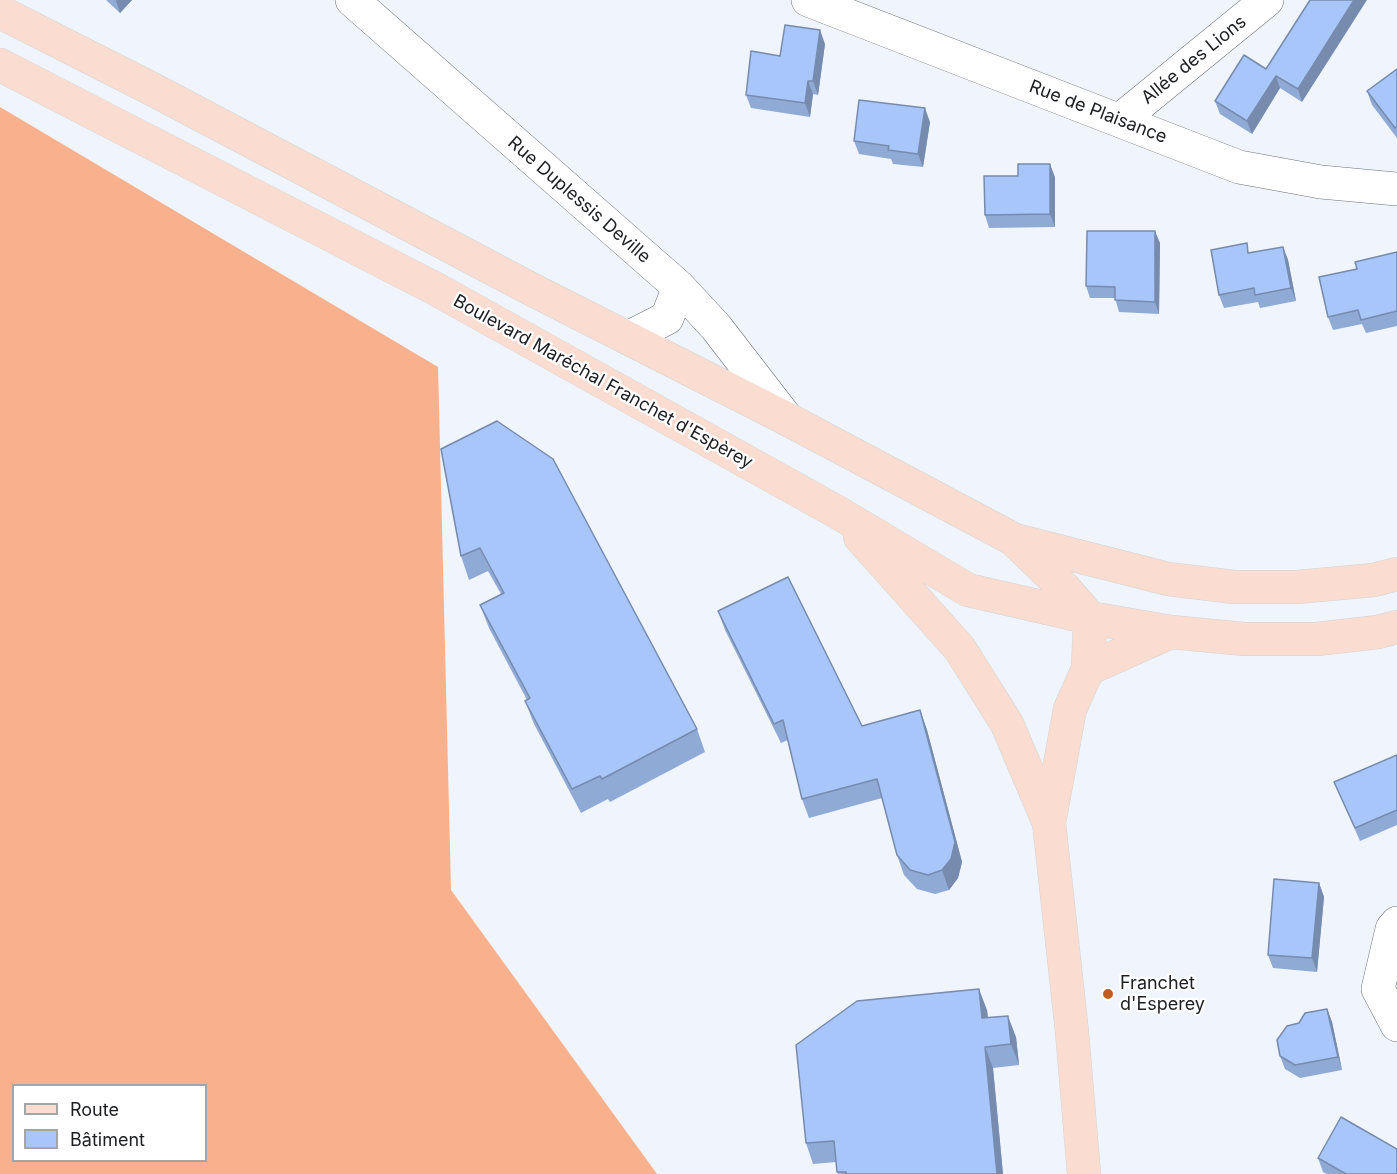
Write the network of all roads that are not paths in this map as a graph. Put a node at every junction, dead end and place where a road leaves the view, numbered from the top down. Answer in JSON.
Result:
{"nodes":[{"id":1,"x":352,"y":0,"type":"edge"},
{"id":2,"x":808,"y":0,"type":"edge"},
{"id":3,"x":1267,"y":0,"type":"edge"},
{"id":4,"x":0,"y":2,"type":"edge"},
{"id":5,"x":0,"y":12,"type":"edge"},
{"id":6,"x":0,"y":58,"type":"edge"},
{"id":7,"x":0,"y":65,"type":"edge"},
{"id":8,"x":47,"y":89,"type":"junction"},
{"id":9,"x":152,"y":89,"type":"junction"},
{"id":10,"x":1120,"y":120,"type":"junction"},
{"id":11,"x":1397,"y":189,"type":"edge"},
{"id":12,"x":679,"y":287,"type":"junction"},
{"id":13,"x":628,"y":338,"type":"junction"},
{"id":14,"x":787,"y":419,"type":"junction"},
{"id":15,"x":837,"y":512,"type":"junction"},
{"id":16,"x":1015,"y":540,"type":"junction"},
{"id":17,"x":1397,"y":574,"type":"edge"},
{"id":18,"x":1090,"y":618,"type":"junction"},
{"id":19,"x":1397,"y":627,"type":"edge"},
{"id":20,"x":1171,"y":632,"type":"junction"},
{"id":21,"x":1088,"y":669,"type":"junction"},
{"id":22,"x":1050,"y":823,"type":"junction"},
{"id":23,"x":1397,"y":923,"type":"edge"},
{"id":24,"x":1397,"y":1025,"type":"edge"},
{"id":25,"x":1084,"y":1174,"type":"edge"}],
"edges":[{"from":1,"to":12,"type":"street","name":"Rue Duplessis Deville"},
{"from":2,"to":10,"type":"street","name":"Rue de Plaisance"},
{"from":3,"to":10,"type":"street","name":"Allée des Lions"},
{"from":4,"to":9,"type":"main road"},
{"from":5,"to":9,"type":"main road"},
{"from":6,"to":8,"type":"main road","name":"Boulevard Maréchal Franchet d'Espèrey"},
{"from":7,"to":8,"type":"main road","name":"Boulevard Maréchal Franchet d'Espèrey"},
{"from":8,"to":15,"type":"main road","name":"Boulevard Maréchal Franchet d'Espèrey"},
{"from":9,"to":13,"type":"main road"},
{"from":10,"to":11,"type":"street","name":"Rue de Plaisance"},
{"from":12,"to":13,"type":"street"},
{"from":12,"to":14,"type":"street","name":"Rue Duplessis Deville"},
{"from":13,"to":14,"type":"main road"},
{"from":14,"to":16,"type":"main road"},
{"from":15,"to":18,"type":"main road","name":"Boulevard Maréchal Franchet d'Espèrey"},
{"from":15,"to":22,"type":"main road"},
{"from":16,"to":17,"type":"main road"},
{"from":16,"to":18,"type":"main road"},
{"from":18,"to":20,"type":"main road","name":"Boulevard Maréchal Franchet d'Espèrey"},
{"from":18,"to":21,"type":"main road"},
{"from":19,"to":20,"type":"main road","name":"Boulevard Maréchal Franchet d'Espèrey"},
{"from":20,"to":21,"type":"main road"},
{"from":21,"to":22,"type":"main road"},
{"from":22,"to":25,"type":"main road"},
{"from":23,"to":24,"type":"street"}]}
